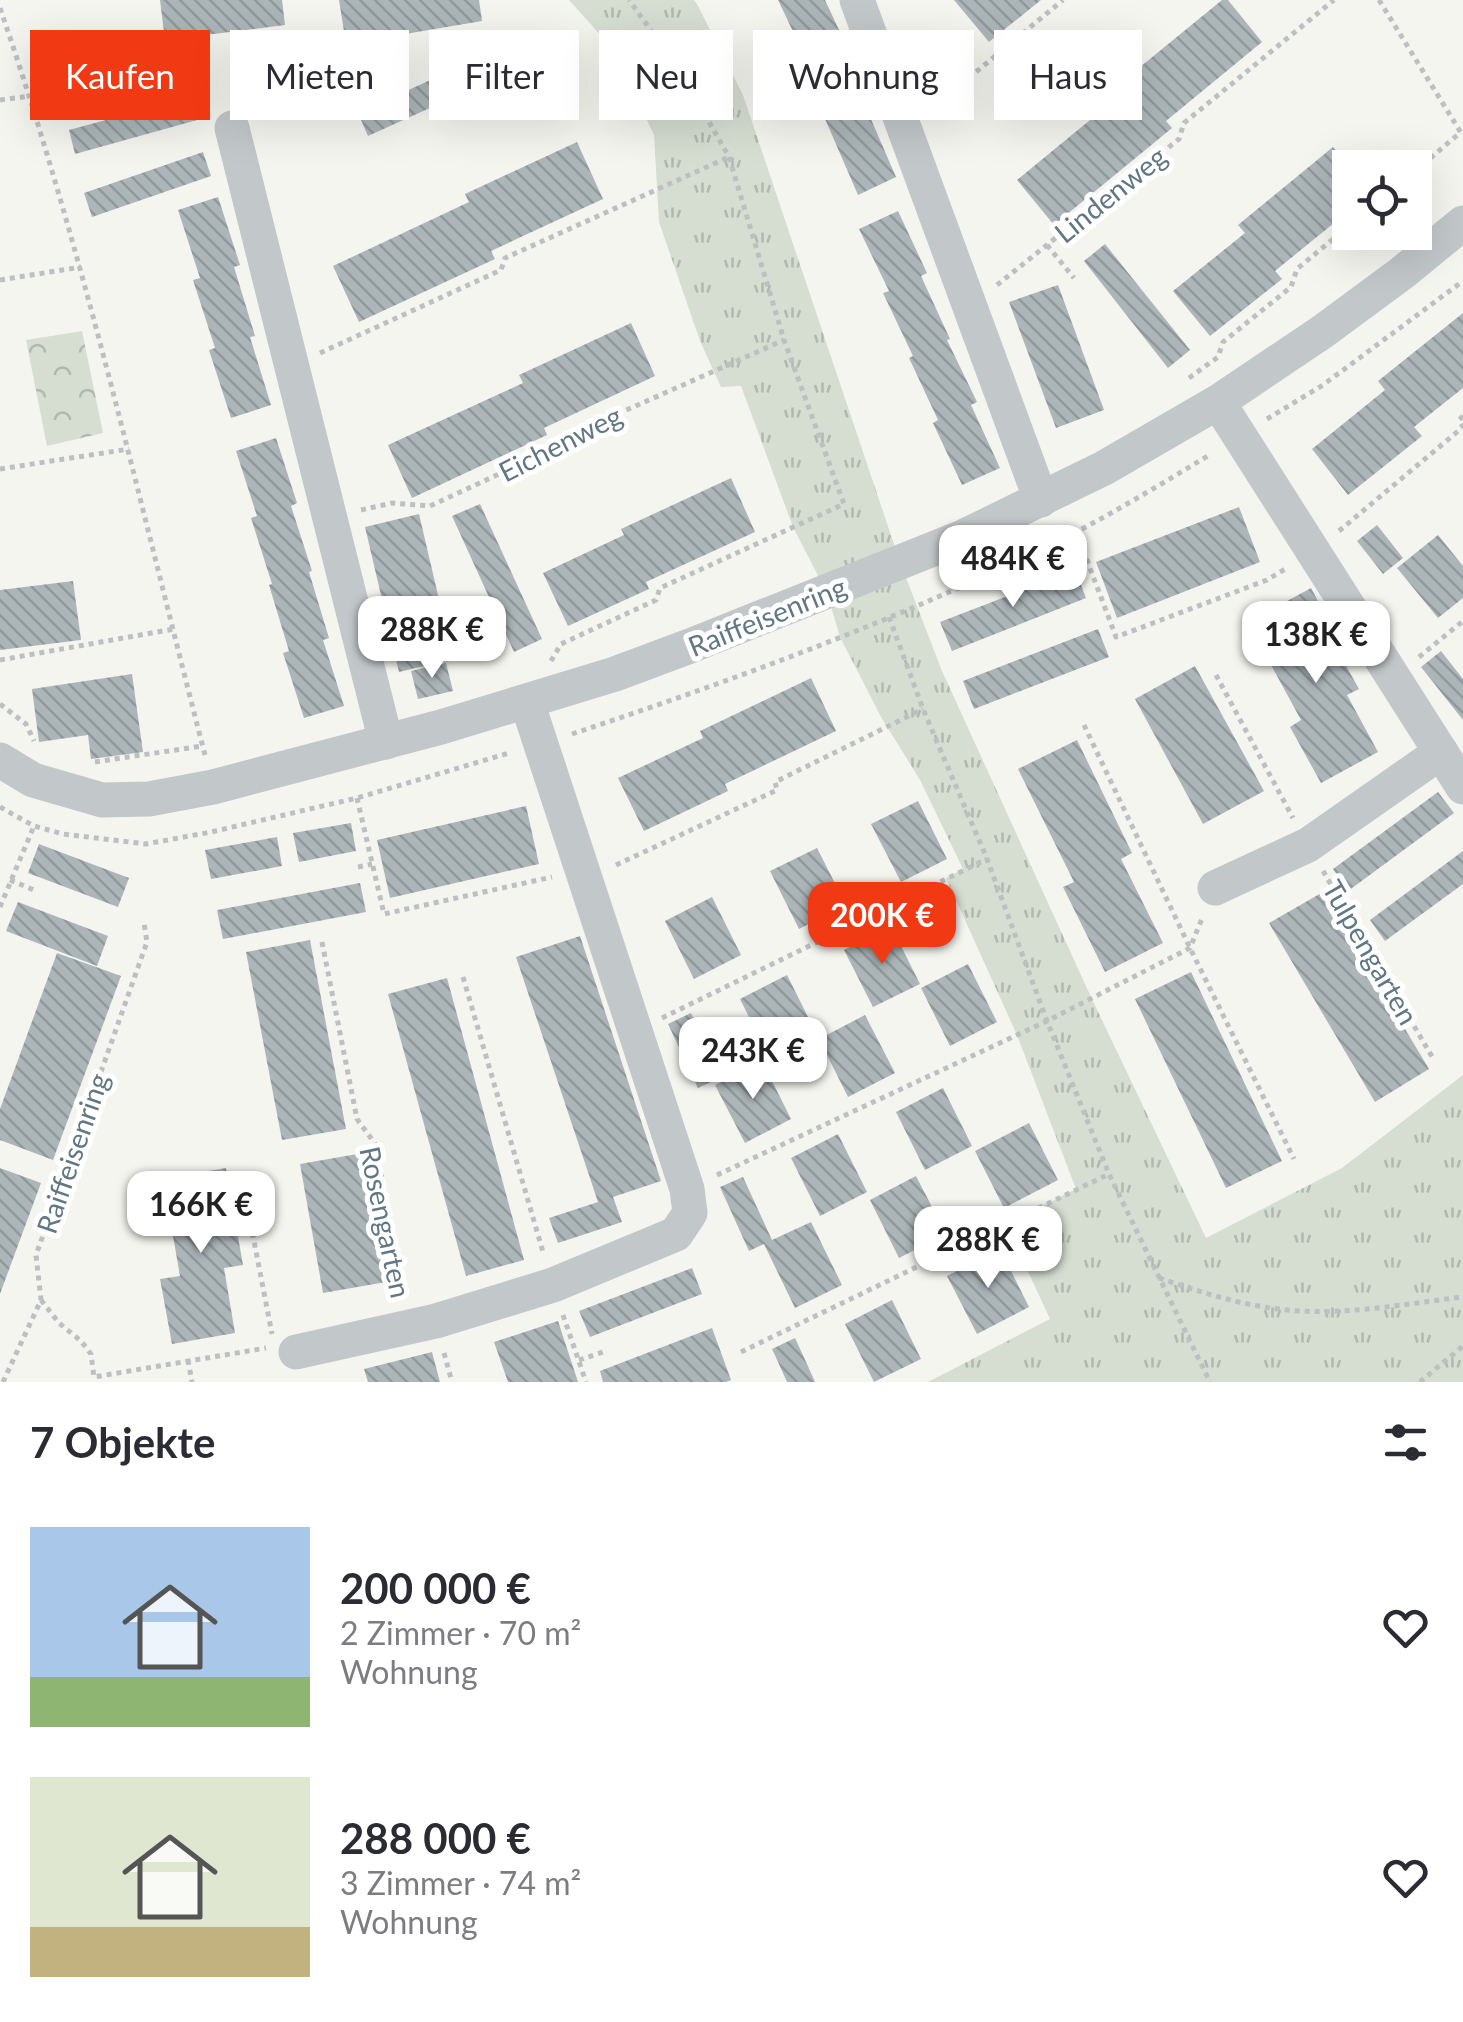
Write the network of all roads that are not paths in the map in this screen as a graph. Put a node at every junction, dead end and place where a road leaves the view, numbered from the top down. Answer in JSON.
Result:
{"nodes":[{"id":1,"x":857,"y":0,"type":"edge"},
{"id":2,"x":232,"y":128,"type":"dead end"},
{"id":3,"x":1463,"y":223,"type":"edge"},
{"id":4,"x":1218,"y":402,"type":"junction"},
{"id":5,"x":1041,"y":500,"type":"junction"},
{"id":6,"x":527,"y":702,"type":"junction"},
{"id":7,"x":386,"y":742,"type":"junction"},
{"id":8,"x":1441,"y":752,"type":"junction"},
{"id":9,"x":0,"y":760,"type":"edge"},
{"id":10,"x":1463,"y":788,"type":"edge"},
{"id":11,"x":1215,"y":888,"type":"road end"},
{"id":12,"x":296,"y":1352,"type":"dead end"}],
"edges":[{"from":1,"to":5,"type":"street"},
{"from":2,"to":7,"type":"street"},
{"from":3,"to":4,"type":"street","name":"Raiffeisenring"},
{"from":4,"to":5,"type":"street","name":"Raiffeisenring"},
{"from":4,"to":8,"type":"street"},
{"from":5,"to":6,"type":"street","name":"Raiffeisenring"},
{"from":6,"to":7,"type":"street","name":"Raiffeisenring"},
{"from":6,"to":12,"type":"street","name":"Rosengarten"},
{"from":7,"to":9,"type":"street","name":"Raiffeisenring"},
{"from":8,"to":10,"type":"street"},
{"from":8,"to":11,"type":"street"}]}
